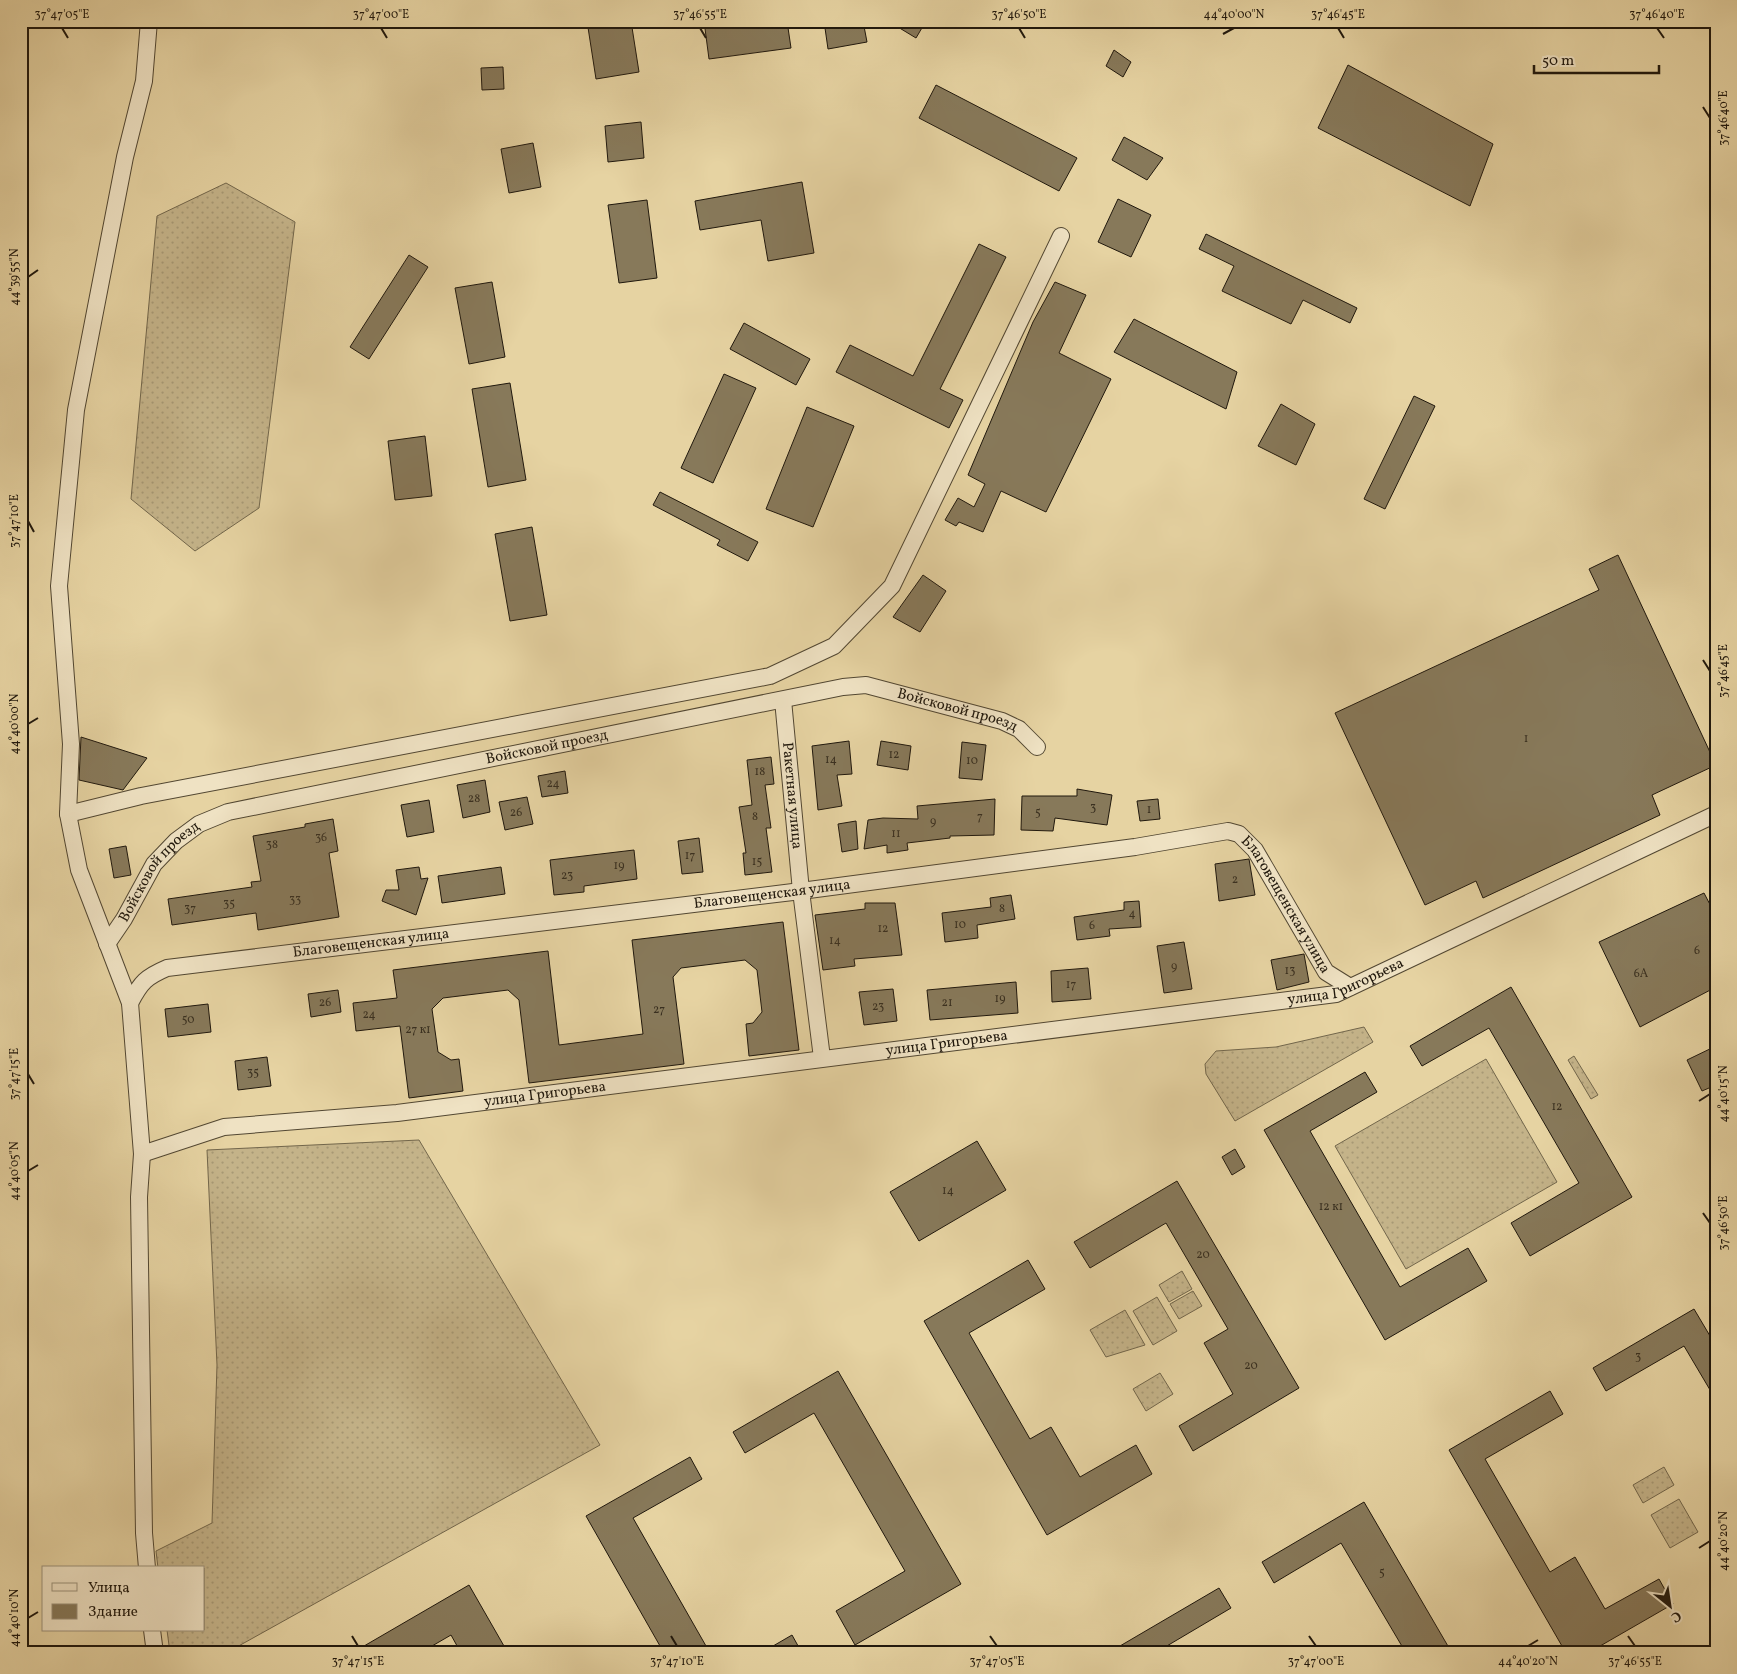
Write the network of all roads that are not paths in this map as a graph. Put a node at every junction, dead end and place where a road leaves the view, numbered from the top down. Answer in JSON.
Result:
{"nodes":[{"id":1,"x":149,"y":21,"type":"edge"},
{"id":2,"x":1061,"y":236,"type":"dead end"},
{"id":3,"x":783,"y":700,"type":"junction"},
{"id":4,"x":1037,"y":747,"type":"dead end"},
{"id":5,"x":68,"y":814,"type":"junction"},
{"id":6,"x":1716,"y":814,"type":"edge"},
{"id":7,"x":801,"y":891,"type":"junction"},
{"id":8,"x":107,"y":944,"type":"junction"},
{"id":9,"x":1350,"y":987,"type":"junction"},
{"id":10,"x":130,"y":1003,"type":"junction"},
{"id":11,"x":822,"y":1058,"type":"junction"},
{"id":12,"x":142,"y":1154,"type":"junction"},
{"id":13,"x":147,"y":1566,"type":"edge"},
{"id":14,"x":152,"y":1632,"type":"edge"},
{"id":15,"x":155,"y":1653,"type":"edge"}],
"edges":[{"from":1,"to":5,"type":"street"},
{"from":2,"to":5,"type":"street"},
{"from":3,"to":4,"type":"street","name":"Войсковой проезд"},
{"from":3,"to":7,"type":"street","name":"Ракетная улица"},
{"from":3,"to":8,"type":"street","name":"Войсковой проезд"},
{"from":5,"to":8,"type":"street"},
{"from":6,"to":9,"type":"street","name":"улица Григорьева"},
{"from":7,"to":9,"type":"street","name":"Благовещенская улица"},
{"from":7,"to":10,"type":"street","name":"Благовещенская улица"},
{"from":7,"to":11,"type":"street","name":"Ракетная улица"},
{"from":8,"to":10,"type":"street"},
{"from":9,"to":11,"type":"street","name":"улица Григорьева"},
{"from":10,"to":12,"type":"street"},
{"from":11,"to":12,"type":"street","name":"улица Григорьева"},
{"from":12,"to":13,"type":"street"},
{"from":14,"to":15,"type":"street"}]}
